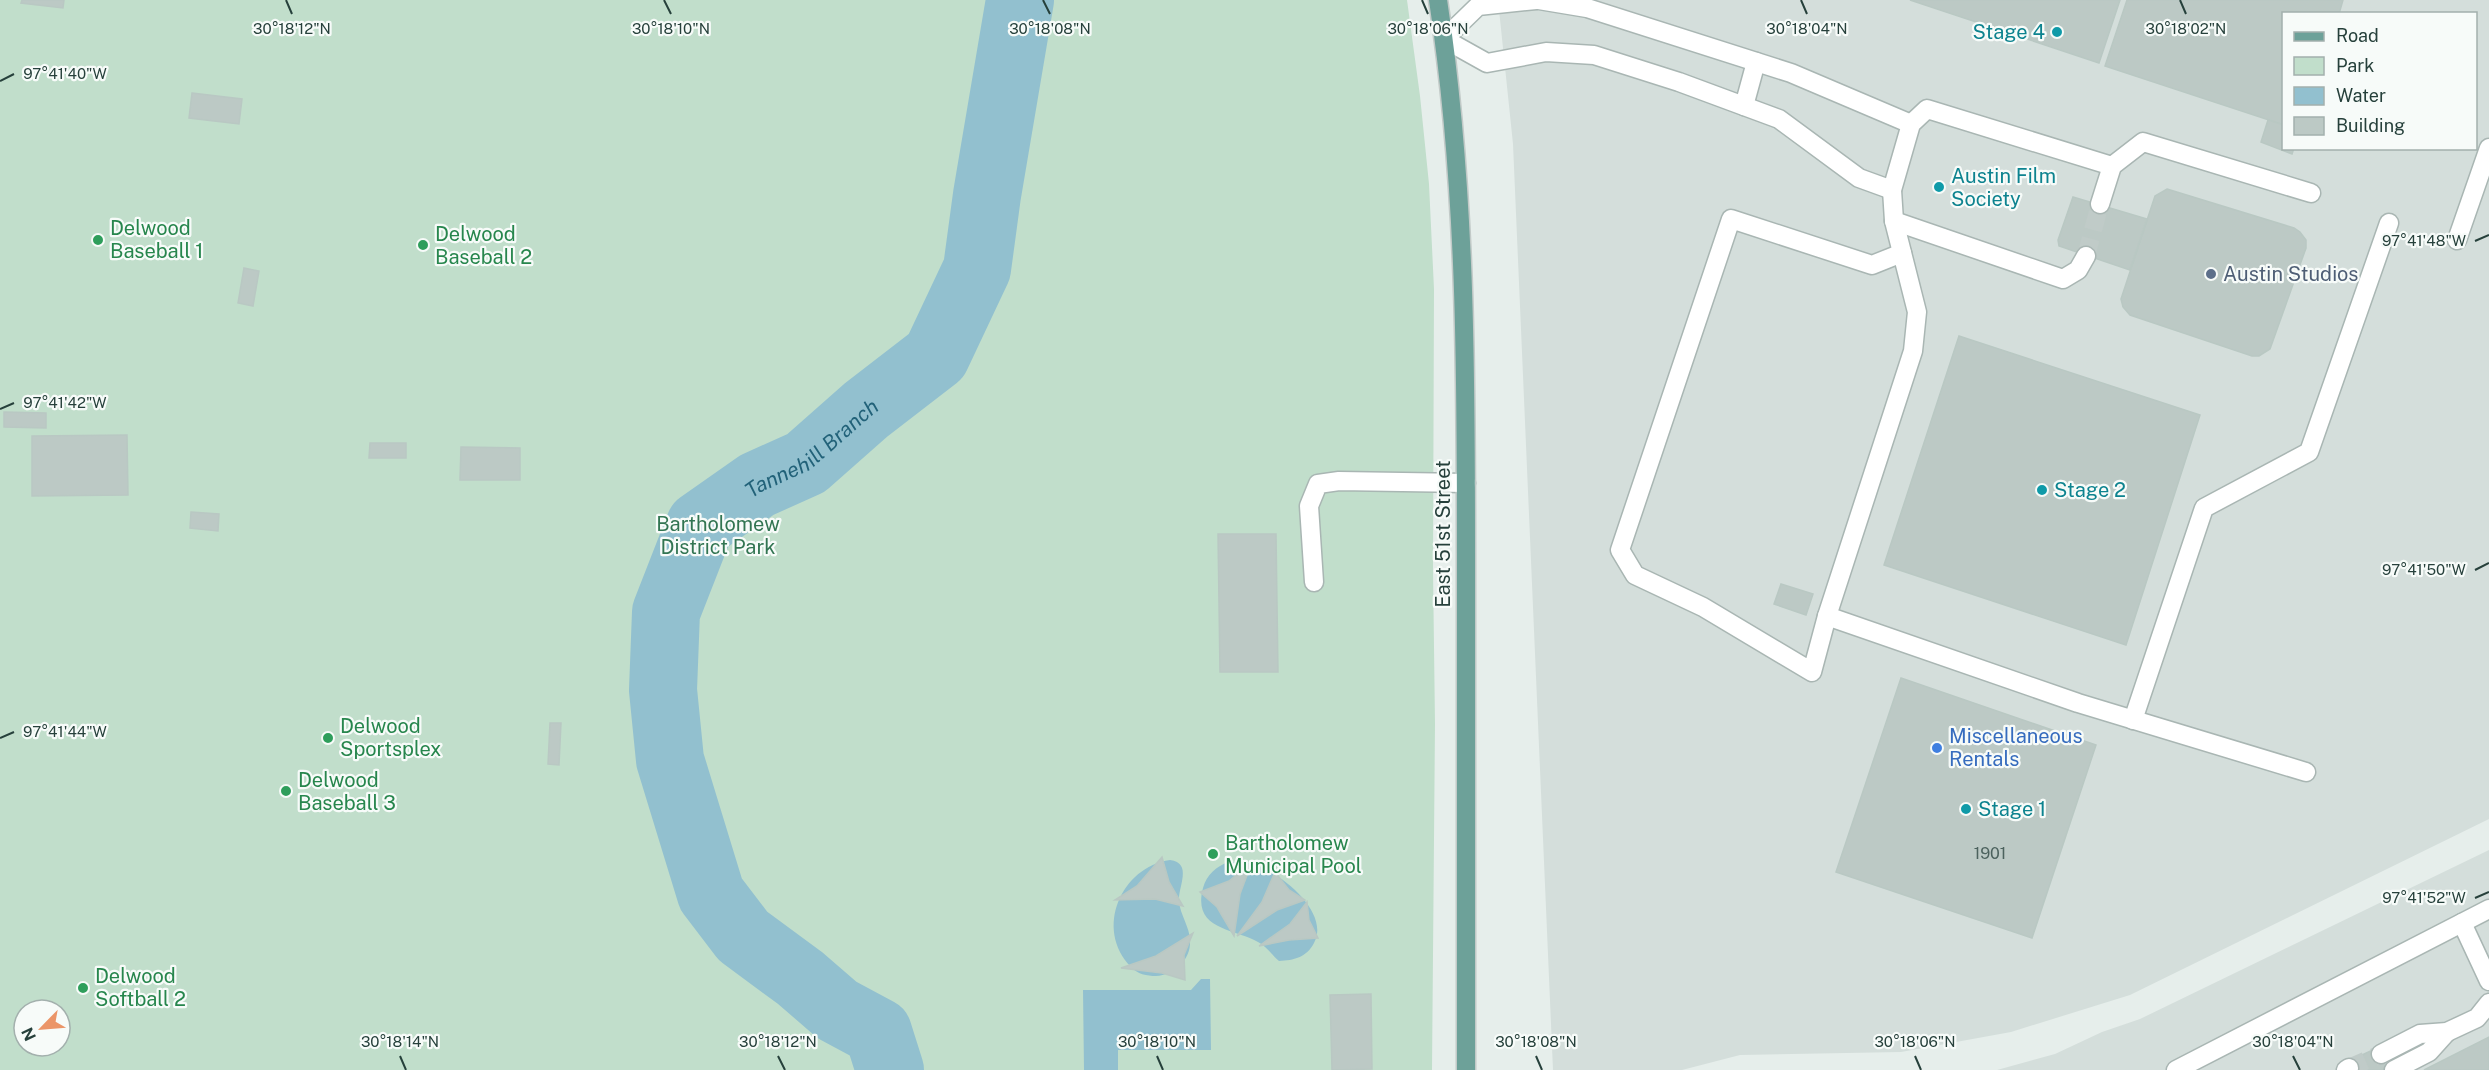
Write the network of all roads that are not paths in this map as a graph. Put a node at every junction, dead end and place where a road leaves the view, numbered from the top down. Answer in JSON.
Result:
{"nodes":[{"id":1,"x":1438,"y":0,"type":"edge"},
{"id":2,"x":1537,"y":0,"type":"edge"},
{"id":3,"x":1444,"y":39,"type":"junction"},
{"id":4,"x":1756,"y":62,"type":"junction"},
{"id":5,"x":1744,"y":106,"type":"junction"},
{"id":6,"x":1911,"y":124,"type":"junction"},
{"id":7,"x":2489,"y":148,"type":"edge"},
{"id":8,"x":2112,"y":166,"type":"junction"},
{"id":9,"x":1892,"y":190,"type":"junction"},
{"id":10,"x":2311,"y":193,"type":"dead end"},
{"id":11,"x":2100,"y":204,"type":"tunnel mouth"},
{"id":12,"x":1894,"y":221,"type":"junction"},
{"id":13,"x":2390,"y":223,"type":"dead end"},
{"id":14,"x":2457,"y":240,"type":"dead end"},
{"id":15,"x":1902,"y":252,"type":"junction"},
{"id":16,"x":2086,"y":256,"type":"tunnel mouth"},
{"id":17,"x":1466,"y":483,"type":"junction"},
{"id":18,"x":1314,"y":582,"type":"dead end"},
{"id":19,"x":1827,"y":616,"type":"junction"},
{"id":20,"x":2133,"y":720,"type":"junction"},
{"id":21,"x":2306,"y":772,"type":"dead end"},
{"id":22,"x":2489,"y":909,"type":"edge"},
{"id":23,"x":2462,"y":923,"type":"junction"},
{"id":24,"x":2489,"y":981,"type":"edge"},
{"id":25,"x":2489,"y":1003,"type":"edge"},
{"id":26,"x":2447,"y":1032,"type":"junction"},
{"id":27,"x":2381,"y":1054,"type":"tunnel mouth"},
{"id":28,"x":1466,"y":1070,"type":"edge"},
{"id":29,"x":2176,"y":1070,"type":"edge"},
{"id":30,"x":2394,"y":1070,"type":"tunnel mouth"}],
"edges":[{"from":1,"to":3,"type":"main road","name":"East 51st Street"},
{"from":2,"to":3,"type":"lane"},
{"from":2,"to":4,"type":"lane"},
{"from":3,"to":5,"type":"lane"},
{"from":3,"to":17,"type":"main road","name":"East 51st Street"},
{"from":4,"to":5,"type":"lane"},
{"from":4,"to":6,"type":"lane"},
{"from":5,"to":9,"type":"lane"},
{"from":6,"to":8,"type":"lane"},
{"from":6,"to":9,"type":"lane"},
{"from":7,"to":14,"type":"lane"},
{"from":8,"to":10,"type":"lane"},
{"from":8,"to":11,"type":"lane"},
{"from":9,"to":12,"type":"lane"},
{"from":12,"to":15,"type":"lane"},
{"from":12,"to":16,"type":"lane"},
{"from":13,"to":20,"type":"lane"},
{"from":15,"to":19,"type":"lane"},
{"from":15,"to":19,"type":"lane"},
{"from":17,"to":18,"type":"lane"},
{"from":17,"to":28,"type":"main road","name":"East 51st Street"},
{"from":19,"to":20,"type":"lane"},
{"from":20,"to":21,"type":"lane"},
{"from":22,"to":23,"type":"lane"},
{"from":23,"to":24,"type":"lane"},
{"from":23,"to":29,"type":"lane"},
{"from":25,"to":26,"type":"lane"},
{"from":26,"to":27,"type":"lane"},
{"from":26,"to":30,"type":"lane"}]}
